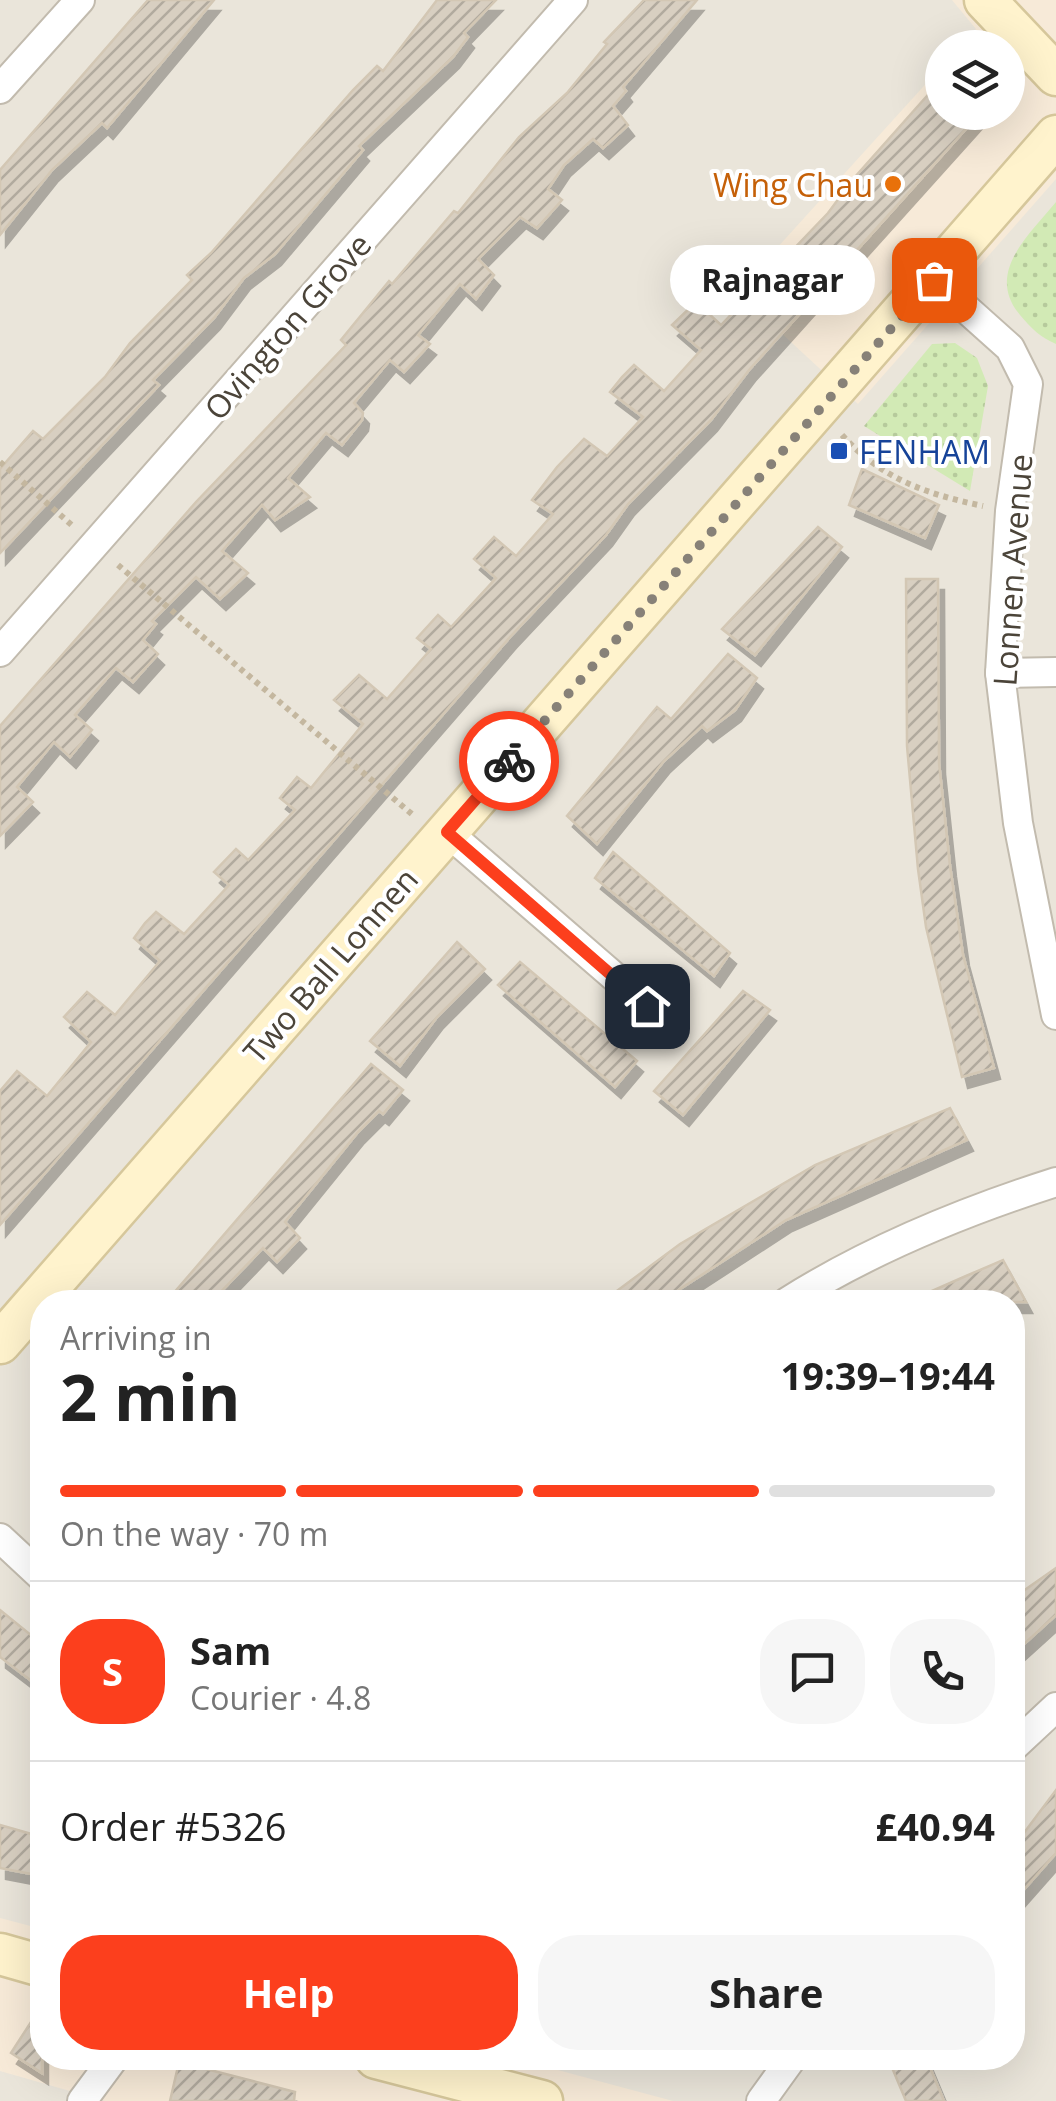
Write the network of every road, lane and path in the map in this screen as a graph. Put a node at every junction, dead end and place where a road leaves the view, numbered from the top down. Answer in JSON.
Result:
{"nodes":[{"id":1,"x":573,"y":0,"type":"edge"},
{"id":2,"x":986,"y":0,"type":"edge"},
{"id":3,"x":68,"y":4,"type":"edge"},
{"id":4,"x":1056,"y":74,"type":"edge"},
{"id":5,"x":0,"y":90,"type":"edge"},
{"id":6,"x":1056,"y":136,"type":"edge"},
{"id":7,"x":934,"y":280,"type":"junction"},
{"id":8,"x":817,"y":408,"type":"junction"},
{"id":9,"x":0,"y":462,"type":"edge"},
{"id":10,"x":1010,"y":511,"type":"junction"},
{"id":11,"x":94,"y":545,"type":"junction"},
{"id":12,"x":0,"y":652,"type":"edge"},
{"id":13,"x":1056,"y":672,"type":"edge"},
{"id":14,"x":1000,"y":673,"type":"junction"},
{"id":15,"x":444,"y":835,"type":"junction"},
{"id":16,"x":647,"y":1006,"type":"dead end"},
{"id":17,"x":1056,"y":1015,"type":"edge"},
{"id":18,"x":1056,"y":1182,"type":"edge"},
{"id":19,"x":46,"y":1290,"type":"edge"},
{"id":20,"x":806,"y":1290,"type":"edge"},
{"id":21,"x":30,"y":1309,"type":"edge"},
{"id":22,"x":0,"y":1343,"type":"edge"},
{"id":23,"x":0,"y":1538,"type":"edge"},
{"id":24,"x":30,"y":1567,"type":"edge"},
{"id":25,"x":1056,"y":1707,"type":"edge"},
{"id":26,"x":1025,"y":1736,"type":"edge"},
{"id":27,"x":0,"y":1954,"type":"edge"},
{"id":28,"x":30,"y":1963,"type":"edge"},
{"id":29,"x":105,"y":2070,"type":"edge"},
{"id":30,"x":422,"y":2070,"type":"edge"},
{"id":31,"x":783,"y":2070,"type":"edge"},
{"id":32,"x":82,"y":2101,"type":"edge"},
{"id":33,"x":542,"y":2101,"type":"edge"},
{"id":34,"x":761,"y":2101,"type":"edge"}],
"edges":[{"from":1,"to":11,"type":"street","name":"Ovington Grove"},
{"from":2,"to":4,"type":"main road"},
{"from":3,"to":5,"type":"street"},
{"from":6,"to":7,"type":"main road","name":"Two Ball Lonnen"},
{"from":7,"to":8,"type":"main road","name":"Two Ball Lonnen"},
{"from":7,"to":10,"type":"street","name":"Lonnen Avenue"},
{"from":8,"to":10,"type":"path"},
{"from":8,"to":15,"type":"main road","name":"Two Ball Lonnen"},
{"from":9,"to":11,"type":"path"},
{"from":10,"to":14,"type":"street","name":"Lonnen Avenue"},
{"from":11,"to":12,"type":"street","name":"Ovington Grove"},
{"from":11,"to":15,"type":"path"},
{"from":13,"to":14,"type":"street"},
{"from":14,"to":17,"type":"street","name":"Lonnen Avenue"},
{"from":15,"to":16,"type":"street"},
{"from":15,"to":19,"type":"main road","name":"Two Ball Lonnen"},
{"from":18,"to":20,"type":"street"},
{"from":21,"to":22,"type":"main road","name":"Two Ball Lonnen"},
{"from":23,"to":24,"type":"street"},
{"from":25,"to":26,"type":"street"},
{"from":27,"to":28,"type":"main road"},
{"from":29,"to":32,"type":"street"},
{"from":30,"to":33,"type":"main road"},
{"from":31,"to":34,"type":"street"}]}
